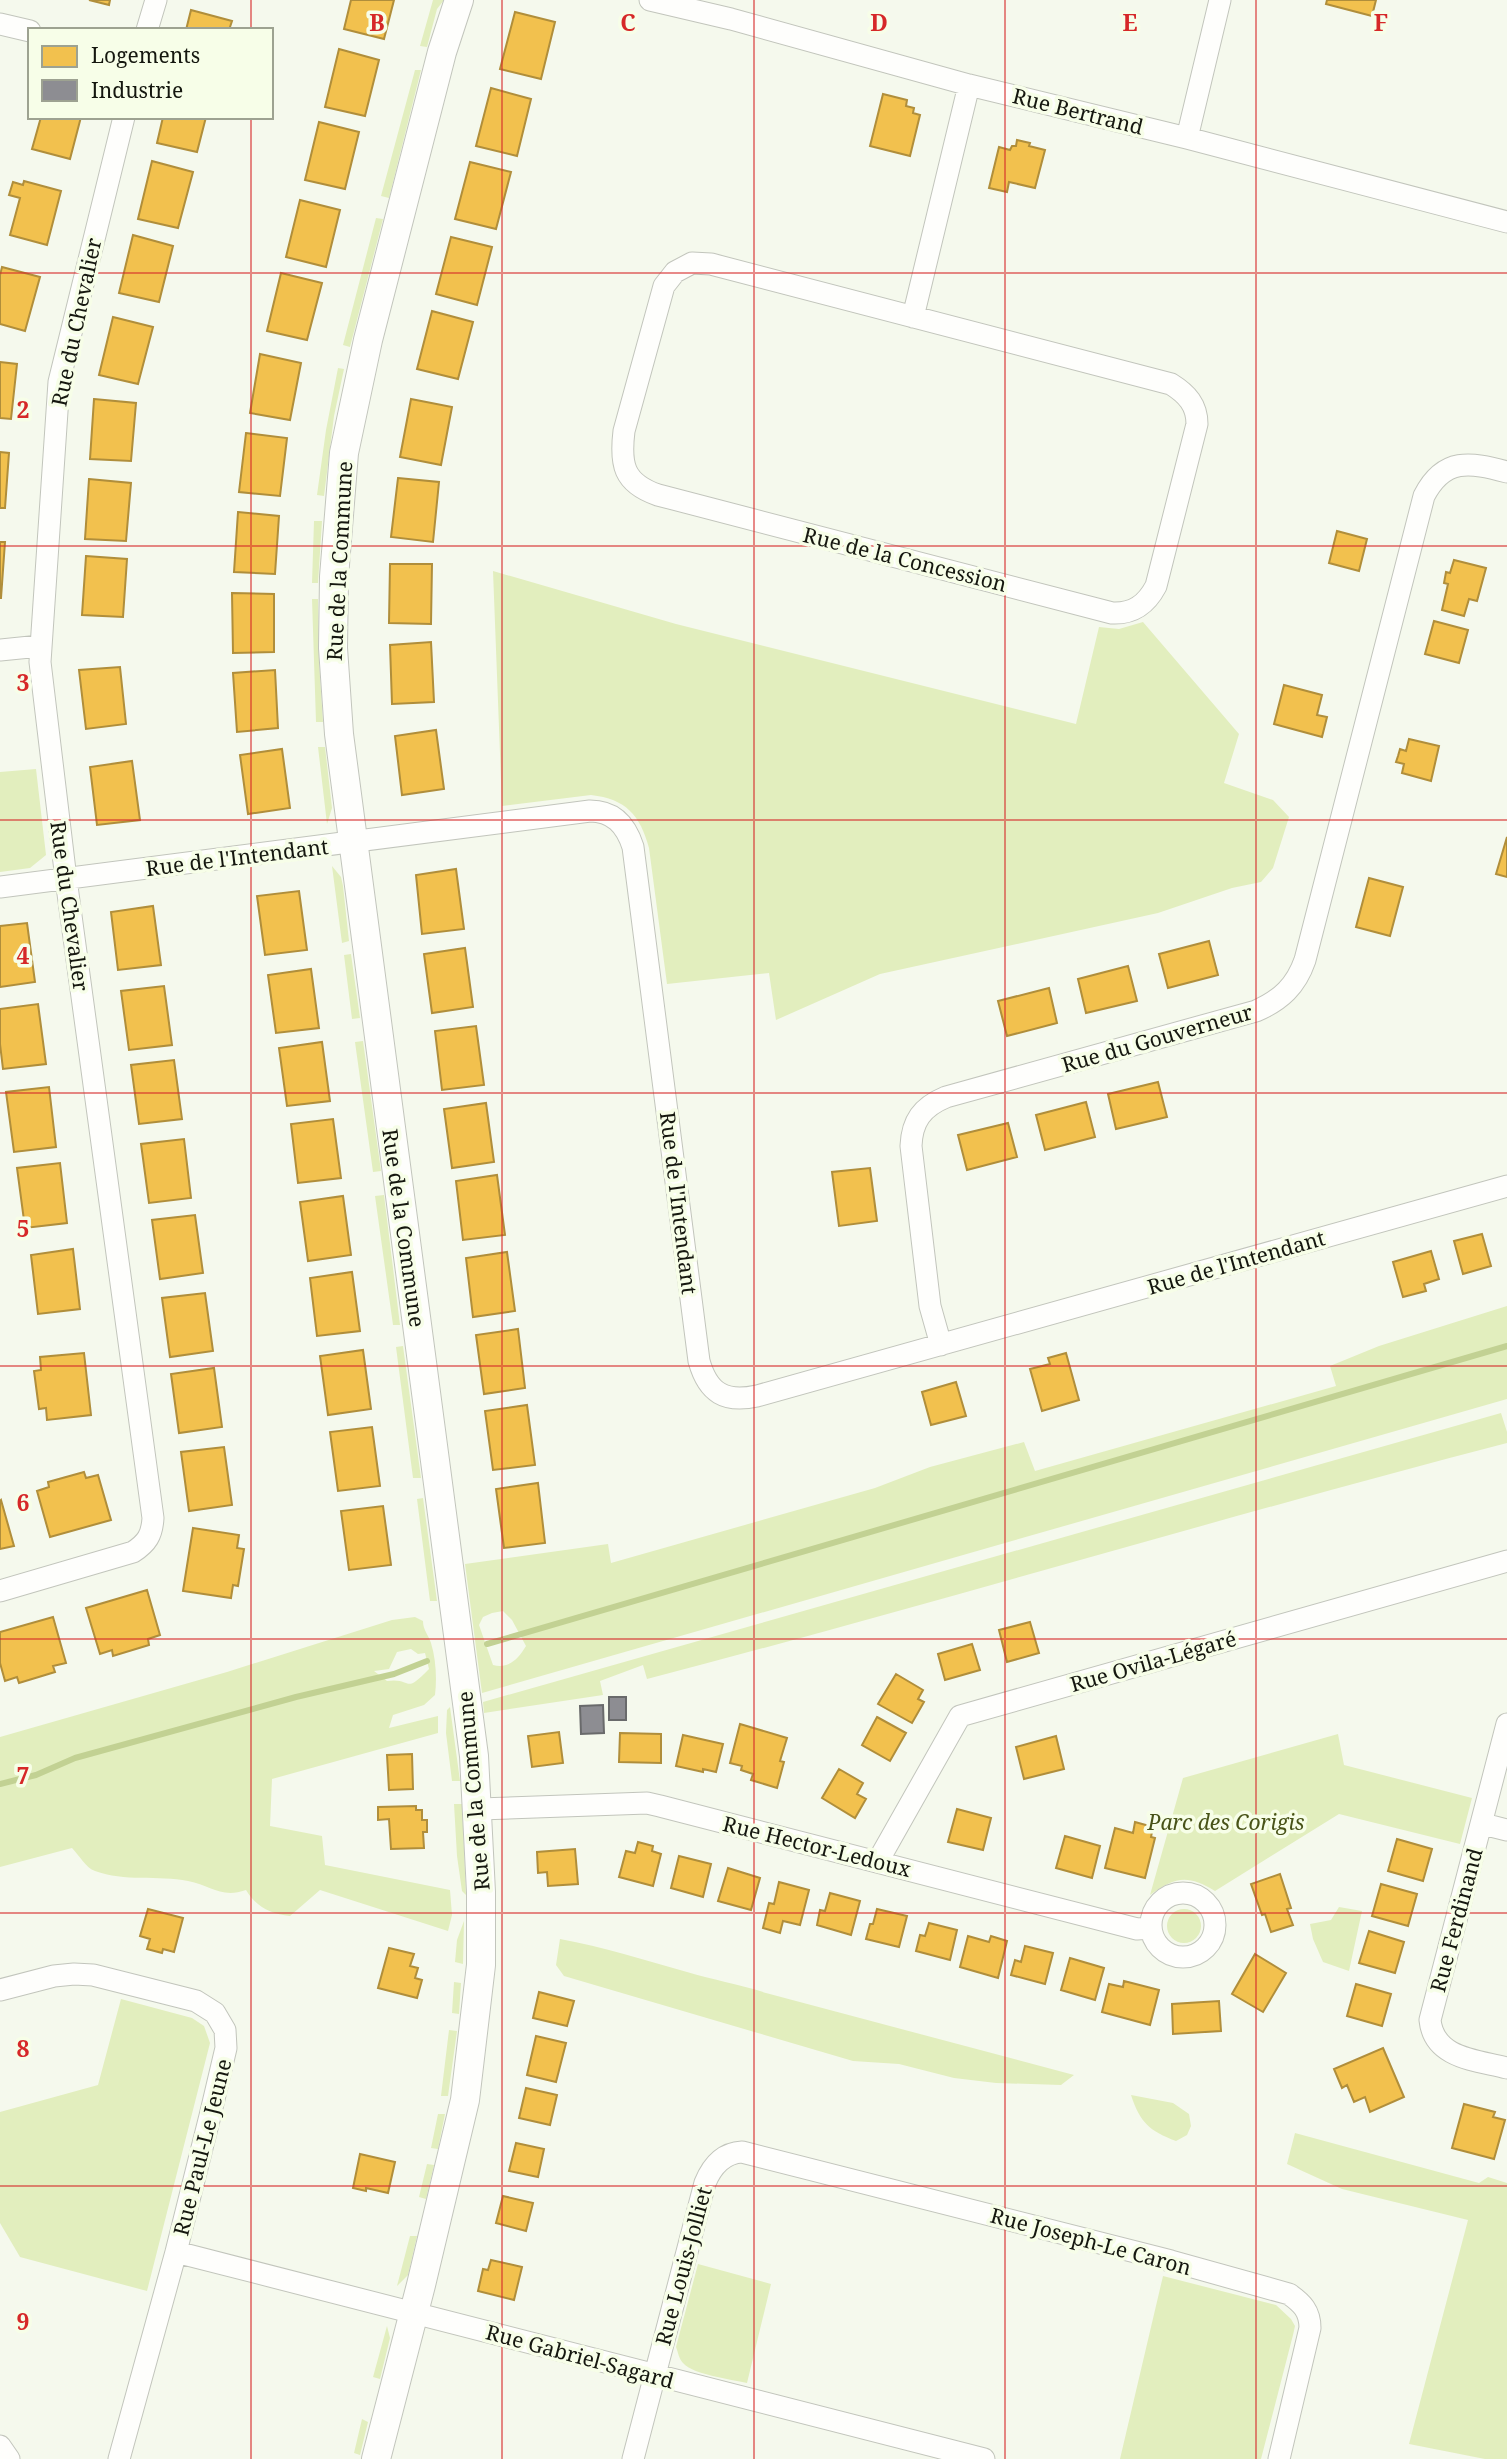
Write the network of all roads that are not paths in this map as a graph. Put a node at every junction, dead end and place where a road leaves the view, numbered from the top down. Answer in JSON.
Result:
{"nodes":[{"id":1,"x":156,"y":0,"type":"edge"},
{"id":2,"x":459,"y":0,"type":"edge"},
{"id":3,"x":650,"y":0,"type":"edge"},
{"id":4,"x":1220,"y":0,"type":"edge"},
{"id":5,"x":733,"y":10,"type":"edge"},
{"id":6,"x":0,"y":24,"type":"edge"},
{"id":7,"x":148,"y":28,"type":"edge"},
{"id":8,"x":28,"y":31,"type":"edge"},
{"id":9,"x":969,"y":85,"type":"junction"},
{"id":10,"x":124,"y":119,"type":"edge"},
{"id":11,"x":1187,"y":138,"type":"junction"},
{"id":12,"x":1507,"y":222,"type":"edge"},
{"id":13,"x":913,"y":317,"type":"junction"},
{"id":14,"x":1507,"y":472,"type":"edge"},
{"id":15,"x":40,"y":646,"type":"junction"},
{"id":16,"x":0,"y":650,"type":"edge"},
{"id":17,"x":353,"y":842,"type":"junction"},
{"id":18,"x":66,"y":879,"type":"junction"},
{"id":19,"x":0,"y":887,"type":"edge"},
{"id":20,"x":1507,"y":1186,"type":"edge"},
{"id":21,"x":941,"y":1345,"type":"junction"},
{"id":22,"x":1507,"y":1562,"type":"edge"},
{"id":23,"x":0,"y":1591,"type":"edge"},
{"id":24,"x":1507,"y":1724,"type":"edge"},
{"id":25,"x":479,"y":1809,"type":"junction"},
{"id":26,"x":1483,"y":1824,"type":"junction"},
{"id":27,"x":1507,"y":1830,"type":"edge"},
{"id":28,"x":878,"y":1861,"type":"junction"},
{"id":29,"x":1151,"y":1928,"type":"dead end"},
{"id":30,"x":0,"y":1990,"type":"edge"},
{"id":31,"x":1507,"y":2068,"type":"edge"},
{"id":32,"x":721,"y":2159,"type":"joint"},
{"id":33,"x":176,"y":2252,"type":"junction"},
{"id":34,"x":414,"y":2313,"type":"junction"},
{"id":35,"x":654,"y":2376,"type":"junction"},
{"id":36,"x":0,"y":2446,"type":"edge"},
{"id":37,"x":9,"y":2459,"type":"edge"},
{"id":38,"x":120,"y":2459,"type":"edge"},
{"id":39,"x":376,"y":2459,"type":"edge"},
{"id":40,"x":633,"y":2459,"type":"edge"},
{"id":41,"x":984,"y":2459,"type":"edge"},
{"id":42,"x":1279,"y":2459,"type":"edge"}],
"edges":[{"from":1,"to":7,"type":"street"},
{"from":2,"to":17,"type":"street","name":"Rue de la Commune"},
{"from":3,"to":5,"type":"street","name":"Rue Bertrand"},
{"from":4,"to":11,"type":"street"},
{"from":5,"to":9,"type":"street","name":"Rue Bertrand"},
{"from":6,"to":8,"type":"street"},
{"from":9,"to":11,"type":"street","name":"Rue Bertrand"},
{"from":9,"to":13,"type":"street"},
{"from":10,"to":15,"type":"street","name":"Rue du Chevalier"},
{"from":11,"to":12,"type":"street","name":"Rue Bertrand"},
{"from":13,"to":13,"type":"street","name":"Rue de la Concession"},
{"from":14,"to":21,"type":"street","name":"Rue du Gouverneur"},
{"from":15,"to":16,"type":"street"},
{"from":15,"to":18,"type":"street","name":"Rue du Chevalier"},
{"from":17,"to":18,"type":"street","name":"Rue de l'Intendant"},
{"from":17,"to":21,"type":"street","name":"Rue de l'Intendant"},
{"from":17,"to":25,"type":"street","name":"Rue de la Commune"},
{"from":18,"to":19,"type":"street","name":"Rue de l'Intendant"},
{"from":18,"to":23,"type":"street","name":"Rue du Chevalier"},
{"from":20,"to":21,"type":"street","name":"Rue de l'Intendant"},
{"from":22,"to":28,"type":"street","name":"Rue Ovila-Légaré"},
{"from":24,"to":26,"type":"street","name":"Rue Ferdinand"},
{"from":25,"to":28,"type":"street","name":"Rue Hector-Ledoux"},
{"from":25,"to":34,"type":"street","name":"Rue de la Commune"},
{"from":26,"to":27,"type":"street"},
{"from":26,"to":31,"type":"street","name":"Rue Ferdinand"},
{"from":28,"to":29,"type":"street","name":"Rue Hector-Ledoux"},
{"from":30,"to":33,"type":"street","name":"Rue Paul-Le Jeune"},
{"from":32,"to":35,"type":"street","name":"Rue Louis-Jolliet"},
{"from":32,"to":42,"type":"street","name":"Rue Joseph-Le Caron"},
{"from":33,"to":34,"type":"street","name":"Rue Gabriel-Sagard"},
{"from":33,"to":38,"type":"street","name":"Rue Paul-Le Jeune"},
{"from":34,"to":35,"type":"street","name":"Rue Gabriel-Sagard"},
{"from":34,"to":39,"type":"street","name":"Rue de la Commune"},
{"from":35,"to":40,"type":"street","name":"Rue Louis-Jolliet"},
{"from":35,"to":41,"type":"street","name":"Rue Gabriel-Sagard"},
{"from":36,"to":37,"type":"street"}]}
